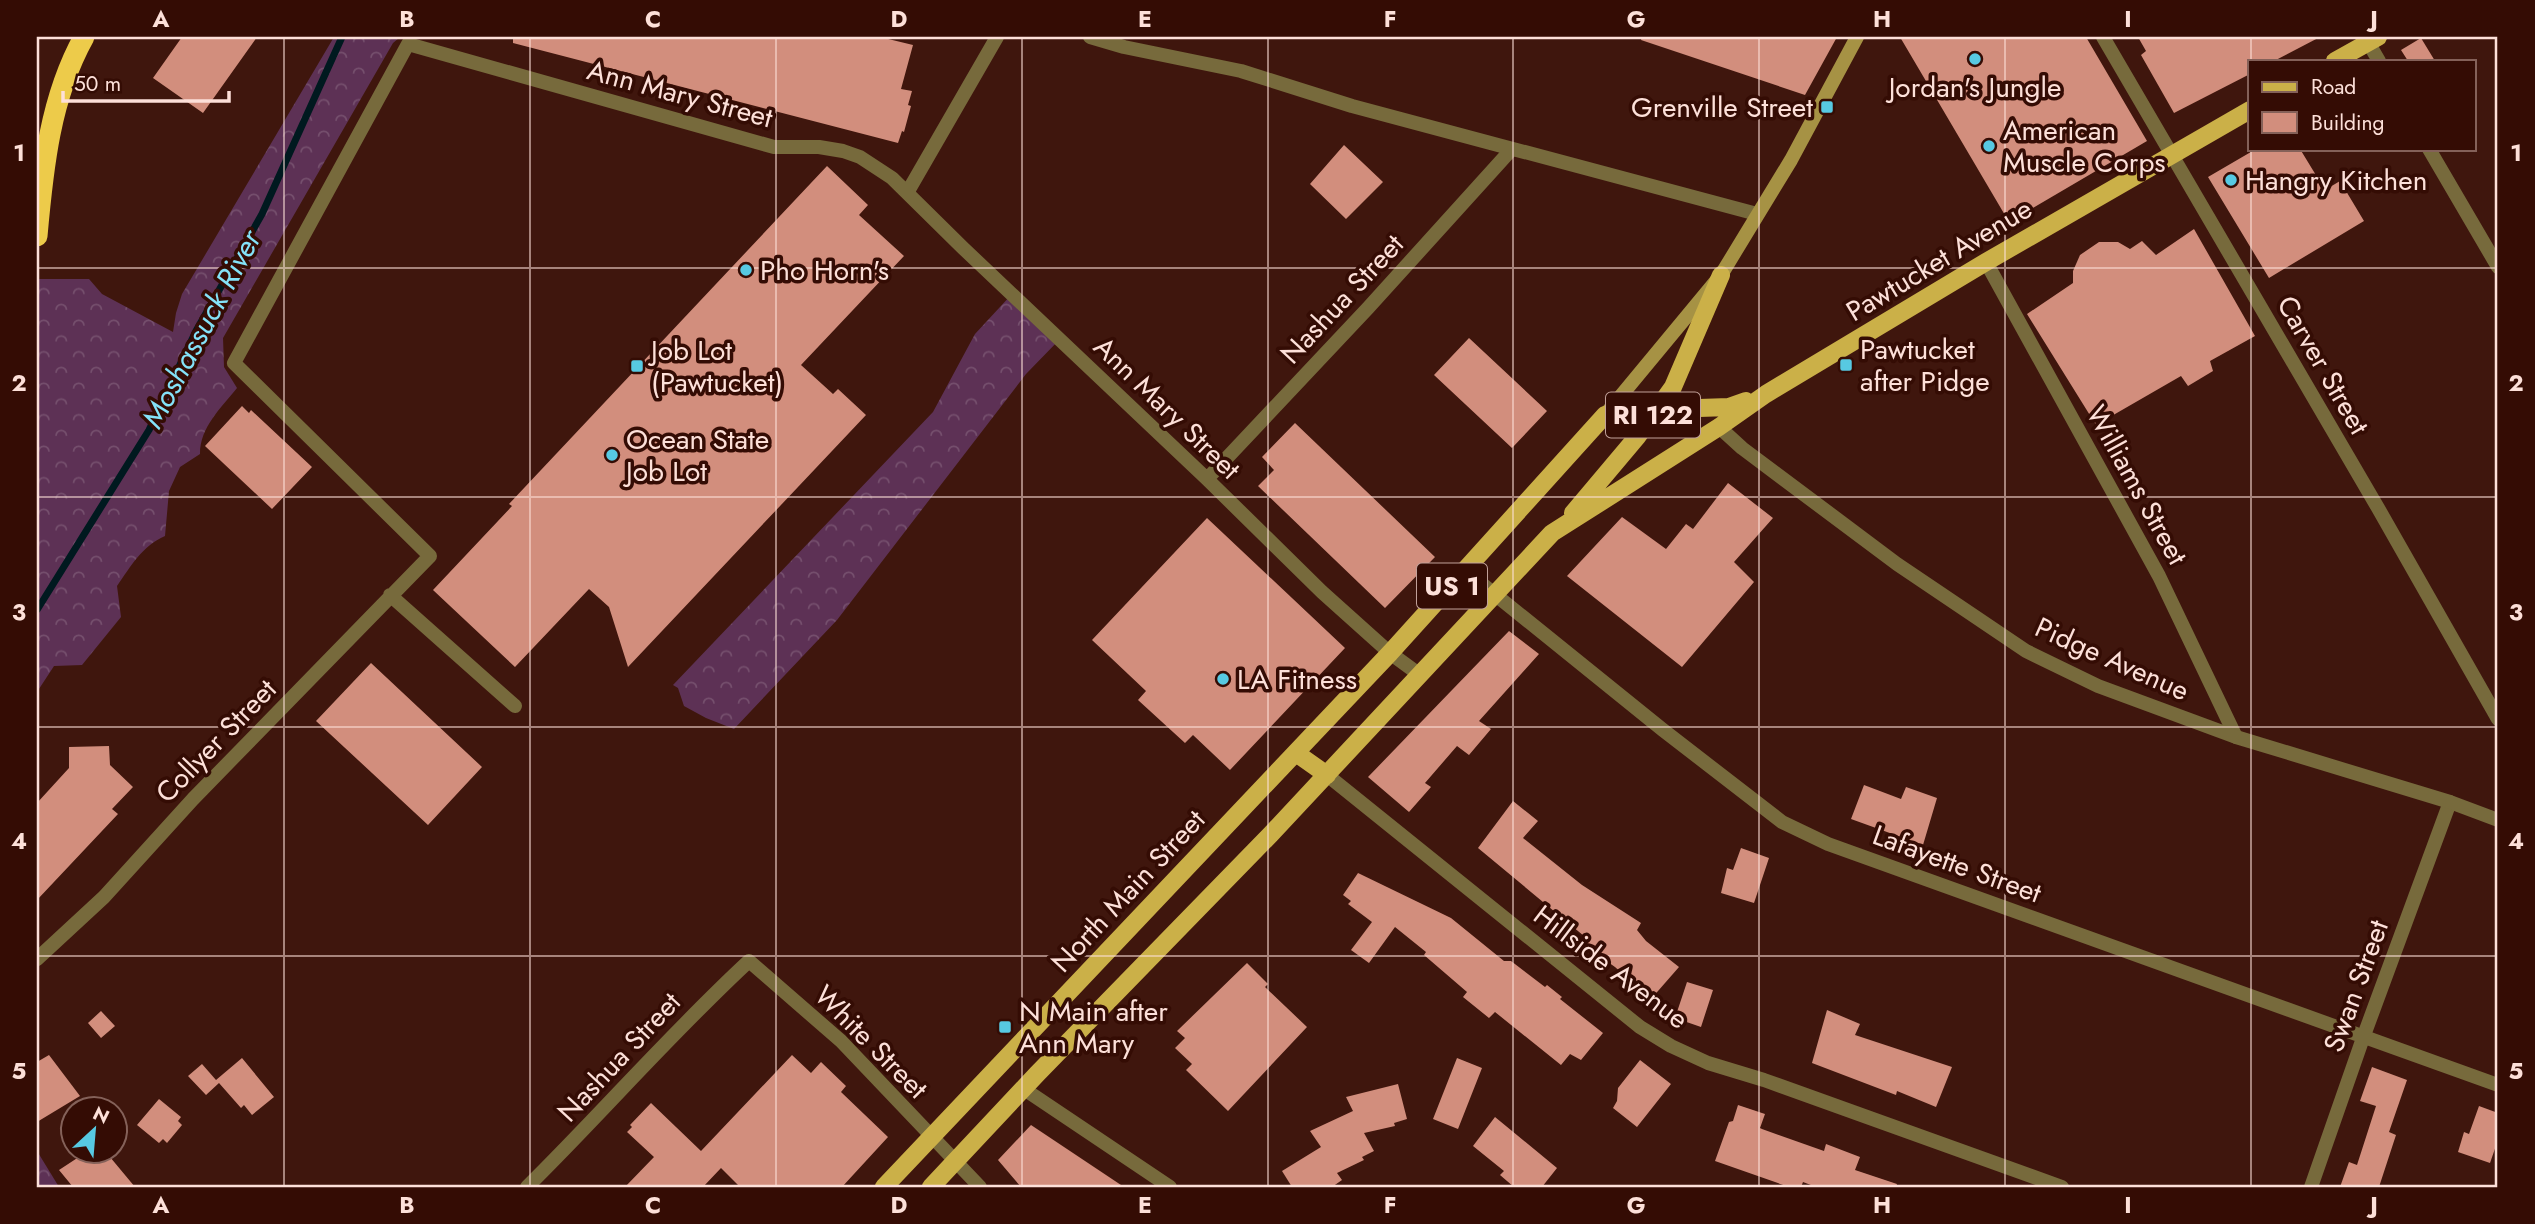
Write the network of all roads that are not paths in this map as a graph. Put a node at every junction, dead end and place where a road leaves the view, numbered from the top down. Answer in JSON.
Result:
{"nodes":[{"id":1,"x":84,"y":37,"type":"edge"},
{"id":2,"x":997,"y":37,"type":"edge"},
{"id":3,"x":1090,"y":37,"type":"edge"},
{"id":4,"x":1857,"y":37,"type":"edge"},
{"id":5,"x":2103,"y":37,"type":"edge"},
{"id":6,"x":2370,"y":39,"type":"edge"},
{"id":7,"x":2337,"y":60,"type":"edge"},
{"id":8,"x":2379,"y":60,"type":"edge"},
{"id":9,"x":2248,"y":111,"type":"edge"},
{"id":10,"x":1511,"y":150,"type":"junction"},
{"id":11,"x":2430,"y":150,"type":"edge"},
{"id":12,"x":2172,"y":155,"type":"junction"},
{"id":13,"x":907,"y":193,"type":"junction"},
{"id":14,"x":1757,"y":214,"type":"junction"},
{"id":15,"x":37,"y":236,"type":"edge"},
{"id":16,"x":1986,"y":262,"type":"junction"},
{"id":17,"x":2498,"y":267,"type":"edge"},
{"id":18,"x":1721,"y":275,"type":"junction"},
{"id":19,"x":1766,"y":394,"type":"junction"},
{"id":20,"x":1664,"y":400,"type":"junction"},
{"id":21,"x":1605,"y":415,"type":"junction"},
{"id":22,"x":1719,"y":427,"type":"junction"},
{"id":23,"x":1207,"y":479,"type":"junction"},
{"id":24,"x":1552,"y":533,"type":"junction"},
{"id":25,"x":430,"y":556,"type":"joint"},
{"id":26,"x":1466,"y":571,"type":"junction"},
{"id":27,"x":1494,"y":594,"type":"junction"},
{"id":28,"x":390,"y":595,"type":"junction"},
{"id":29,"x":1390,"y":653,"type":"junction"},
{"id":30,"x":1420,"y":674,"type":"junction"},
{"id":31,"x":515,"y":706,"type":"dead end"},
{"id":32,"x":2498,"y":719,"type":"edge"},
{"id":33,"x":2236,"y":737,"type":"junction"},
{"id":34,"x":1296,"y":753,"type":"junction"},
{"id":35,"x":1329,"y":772,"type":"junction"},
{"id":36,"x":2449,"y":802,"type":"junction"},
{"id":37,"x":2498,"y":820,"type":"edge"},
{"id":38,"x":37,"y":960,"type":"edge"},
{"id":39,"x":749,"y":961,"type":"joint"},
{"id":40,"x":2363,"y":1038,"type":"junction"},
{"id":41,"x":2498,"y":1085,"type":"edge"},
{"id":42,"x":1024,"y":1089,"type":"junction"},
{"id":43,"x":931,"y":1137,"type":"junction"},
{"id":44,"x":955,"y":1161,"type":"junction"},
{"id":45,"x":527,"y":1187,"type":"edge"},
{"id":46,"x":884,"y":1187,"type":"edge"},
{"id":47,"x":931,"y":1187,"type":"edge"},
{"id":48,"x":980,"y":1187,"type":"edge"},
{"id":49,"x":1170,"y":1187,"type":"edge"},
{"id":50,"x":2062,"y":1187,"type":"edge"},
{"id":51,"x":2311,"y":1187,"type":"edge"}],
"edges":[{"from":1,"to":15,"type":"highway"},
{"from":2,"to":13,"type":"street"},
{"from":3,"to":10,"type":"street"},
{"from":4,"to":14,"type":"main road","number":"RI 122"},
{"from":5,"to":12,"type":"street","name":"Carver Street"},
{"from":6,"to":7,"type":"main road"},
{"from":6,"to":8,"type":"street"},
{"from":9,"to":12,"type":"main road","name":"Pawtucket Avenue","number":"US 1"},
{"from":10,"to":14,"type":"street"},
{"from":10,"to":23,"type":"street","name":"Nashua Street"},
{"from":11,"to":17,"type":"street"},
{"from":12,"to":16,"type":"main road","name":"Pawtucket Avenue","number":"US 1"},
{"from":12,"to":32,"type":"street","name":"Carver Street"},
{"from":13,"to":23,"type":"street","name":"Ann Mary Street"},
{"from":13,"to":25,"type":"street","name":"Ann Mary Street"},
{"from":14,"to":18,"type":"main road","number":"RI 122"},
{"from":16,"to":19,"type":"main road","name":"Pawtucket Avenue","number":"US 1"},
{"from":16,"to":33,"type":"street","name":"Williams Street"},
{"from":18,"to":20,"type":"main road","number":"RI 122"},
{"from":18,"to":21,"type":"main road","number":"RI 122"},
{"from":19,"to":20,"type":"main road","name":"Pawtucket Avenue","number":"US 1"},
{"from":19,"to":22,"type":"main road","name":"Pawtucket Avenue","number":"US 1"},
{"from":20,"to":21,"type":"main road","name":"Pawtucket Avenue","number":"US 1"},
{"from":20,"to":24,"type":"main road","number":"RI 122"},
{"from":21,"to":26,"type":"main road","number":"US 1"},
{"from":22,"to":24,"type":"main road","name":"Pawtucket Avenue","number":"US 1"},
{"from":22,"to":33,"type":"street","name":"Pidge Avenue"},
{"from":23,"to":29,"type":"street","name":"Ann Mary Street"},
{"from":24,"to":27,"type":"main road","name":"Pawtucket Avenue","number":"US 1"},
{"from":25,"to":28,"type":"street","name":"Collyer Street"},
{"from":26,"to":27,"type":"street","name":"Lafayette Street"},
{"from":26,"to":29,"type":"main road","number":"US 1"},
{"from":27,"to":30,"type":"main road","name":"Pawtucket Avenue","number":"US 1"},
{"from":27,"to":40,"type":"street","name":"Lafayette Street"},
{"from":28,"to":31,"type":"street"},
{"from":28,"to":38,"type":"street","name":"Collyer Street"},
{"from":29,"to":30,"type":"street","name":"Ann Mary Street"},
{"from":29,"to":34,"type":"main road","number":"US 1"},
{"from":30,"to":35,"type":"main road","name":"Pawtucket Avenue","number":"US 1"},
{"from":33,"to":36,"type":"street","name":"Pidge Avenue"},
{"from":34,"to":35,"type":"main road"},
{"from":34,"to":43,"type":"main road","name":"North Main Street","number":"US 1"},
{"from":35,"to":42,"type":"main road","number":"US 1"},
{"from":35,"to":50,"type":"street","name":"Hillside Avenue"},
{"from":36,"to":37,"type":"street","name":"Pidge Avenue"},
{"from":36,"to":40,"type":"street","name":"Swan Street"},
{"from":39,"to":43,"type":"street","name":"White Street"},
{"from":39,"to":45,"type":"street","name":"Nashua Street"},
{"from":40,"to":41,"type":"street","name":"Lafayette Street"},
{"from":40,"to":51,"type":"street","name":"Swan Street"},
{"from":42,"to":44,"type":"main road","number":"US 1"},
{"from":42,"to":49,"type":"street"},
{"from":43,"to":44,"type":"street","name":"White Street"},
{"from":43,"to":46,"type":"main road","name":"North Main Street","number":"US 1"},
{"from":44,"to":47,"type":"main road","number":"US 1"},
{"from":44,"to":48,"type":"street","name":"White Street"}]}
